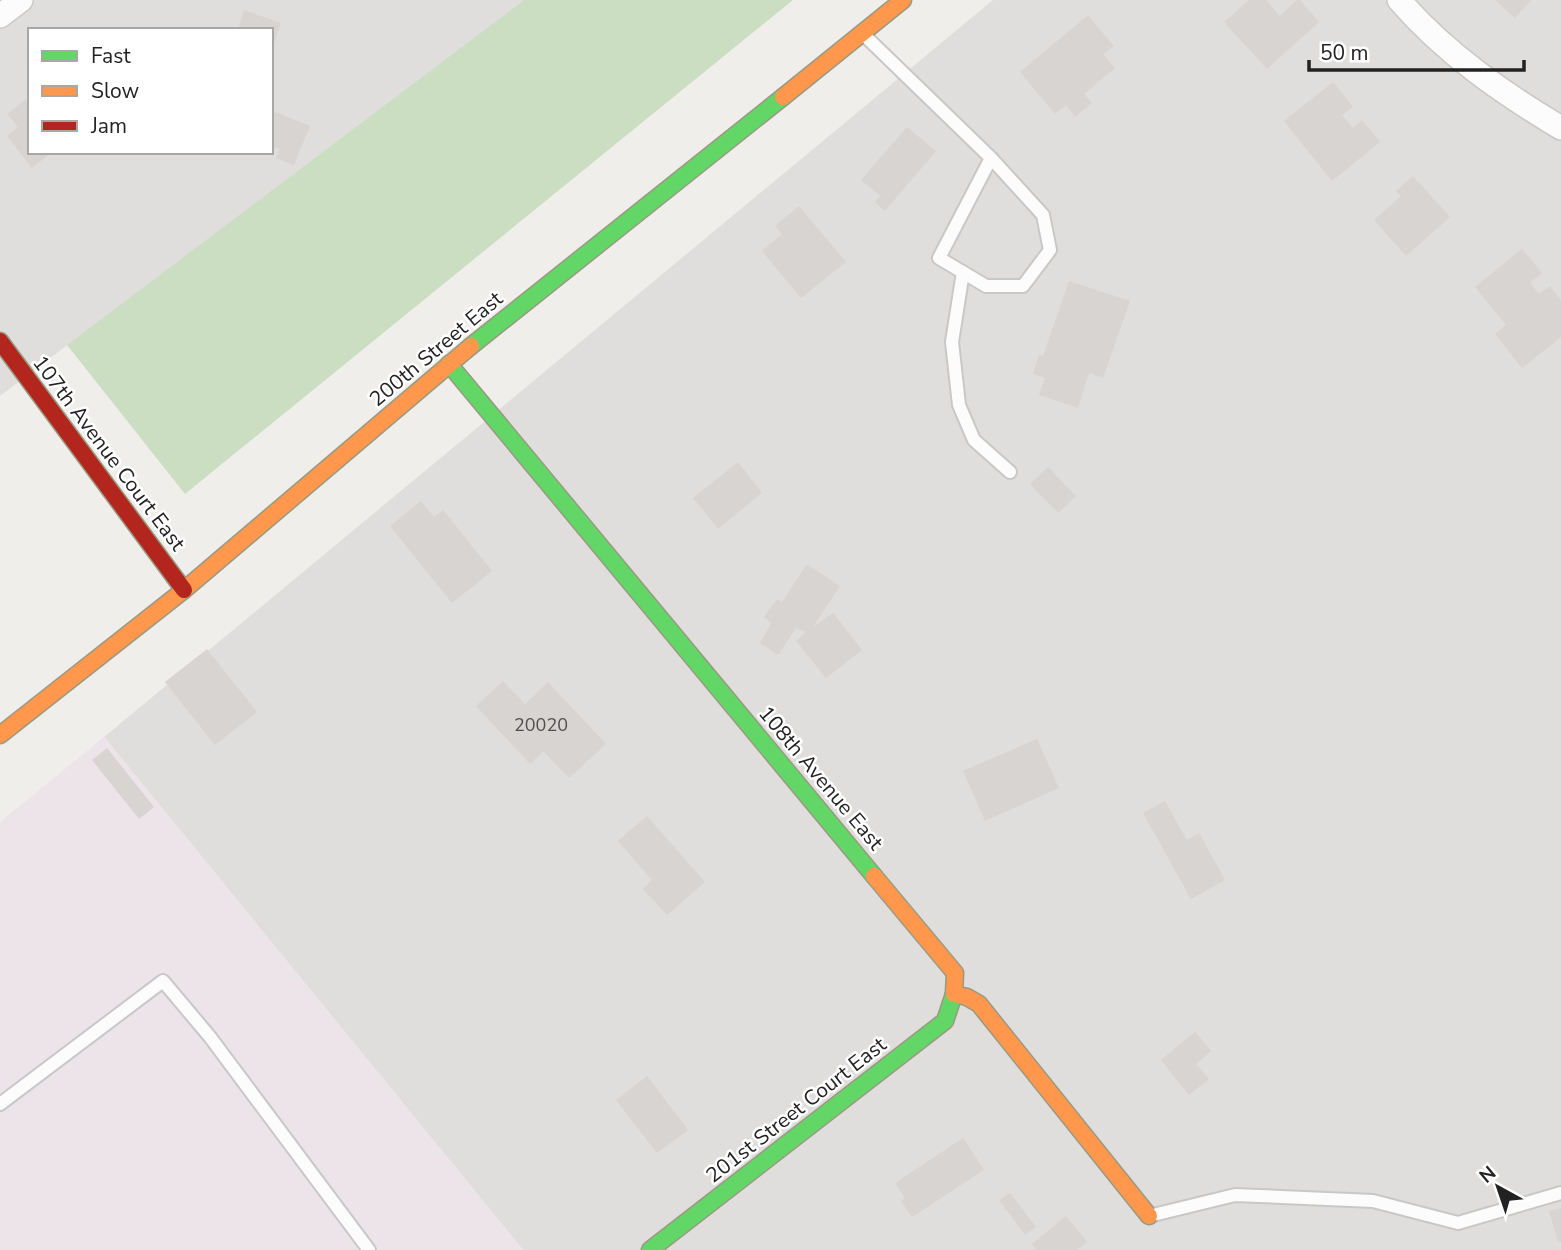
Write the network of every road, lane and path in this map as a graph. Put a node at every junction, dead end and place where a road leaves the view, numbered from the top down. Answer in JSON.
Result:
{"nodes":[{"id":1,"x":21,"y":0,"type":"edge"},
{"id":2,"x":902,"y":0,"type":"edge"},
{"id":3,"x":1399,"y":0,"type":"edge"},
{"id":4,"x":0,"y":16,"type":"edge"},
{"id":5,"x":862,"y":33,"type":"junction"},
{"id":6,"x":1561,"y":128,"type":"edge"},
{"id":7,"x":992,"y":158,"type":"junction"},
{"id":8,"x":963,"y":272,"type":"junction"},
{"id":9,"x":0,"y":341,"type":"edge"},
{"id":10,"x":449,"y":364,"type":"junction"},
{"id":11,"x":1010,"y":472,"type":"dead end"},
{"id":12,"x":184,"y":590,"type":"junction"},
{"id":13,"x":0,"y":735,"type":"edge"},
{"id":14,"x":954,"y":994,"type":"junction"},
{"id":15,"x":0,"y":1104,"type":"edge"},
{"id":16,"x":1561,"y":1193,"type":"edge"},
{"id":17,"x":1149,"y":1216,"type":"joint"},
{"id":18,"x":369,"y":1250,"type":"edge"},
{"id":19,"x":650,"y":1250,"type":"edge"}],
"edges":[{"from":1,"to":4,"type":"street"},
{"from":2,"to":5,"type":"street","name":"200th Street East"},
{"from":3,"to":6,"type":"street"},
{"from":5,"to":7,"type":"lane"},
{"from":5,"to":10,"type":"street","name":"200th Street East"},
{"from":7,"to":8,"type":"lane"},
{"from":7,"to":8,"type":"lane"},
{"from":8,"to":11,"type":"lane"},
{"from":9,"to":12,"type":"street","name":"107th Avenue Court East"},
{"from":10,"to":12,"type":"street","name":"200th Street East"},
{"from":10,"to":14,"type":"street","name":"108th Avenue East"},
{"from":12,"to":13,"type":"street","name":"200th Street East"},
{"from":14,"to":17,"type":"street"},
{"from":14,"to":19,"type":"street","name":"201st Street Court East"},
{"from":15,"to":18,"type":"lane"},
{"from":16,"to":17,"type":"lane"}]}
